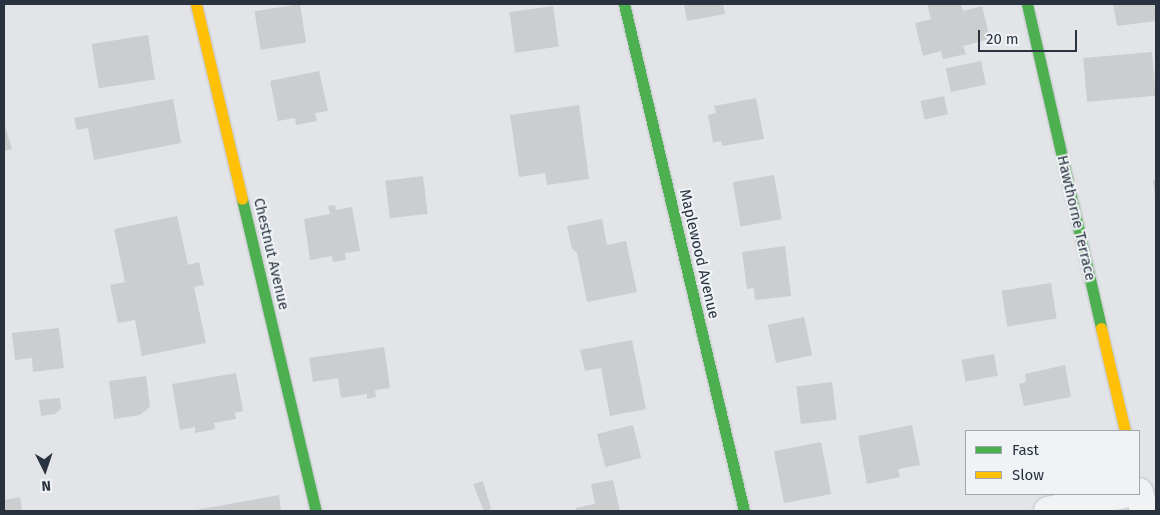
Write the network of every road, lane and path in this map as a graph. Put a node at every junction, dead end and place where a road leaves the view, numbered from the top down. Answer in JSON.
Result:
{"nodes":[{"id":1,"x":196,"y":4,"type":"edge"},
{"id":2,"x":624,"y":4,"type":"edge"},
{"id":3,"x":1026,"y":4,"type":"edge"},
{"id":4,"x":1125,"y":430,"type":"edge"},
{"id":5,"x":1156,"y":486,"type":"edge"},
{"id":6,"x":1140,"y":491,"type":"edge"},
{"id":7,"x":1120,"y":495,"type":"edge"},
{"id":8,"x":1140,"y":495,"type":"edge"},
{"id":9,"x":316,"y":511,"type":"edge"},
{"id":10,"x":744,"y":511,"type":"edge"},
{"id":11,"x":1048,"y":511,"type":"edge"},
{"id":12,"x":1144,"y":511,"type":"edge"}],
"edges":[{"from":1,"to":9,"type":"street","name":"Chestnut Avenue"},
{"from":2,"to":10,"type":"street","name":"Maplewood Avenue"},
{"from":3,"to":4,"type":"street","name":"Hawthorne Terrace"},
{"from":5,"to":6,"type":"street"},
{"from":7,"to":11,"type":"street"},
{"from":8,"to":12,"type":"street"}]}
